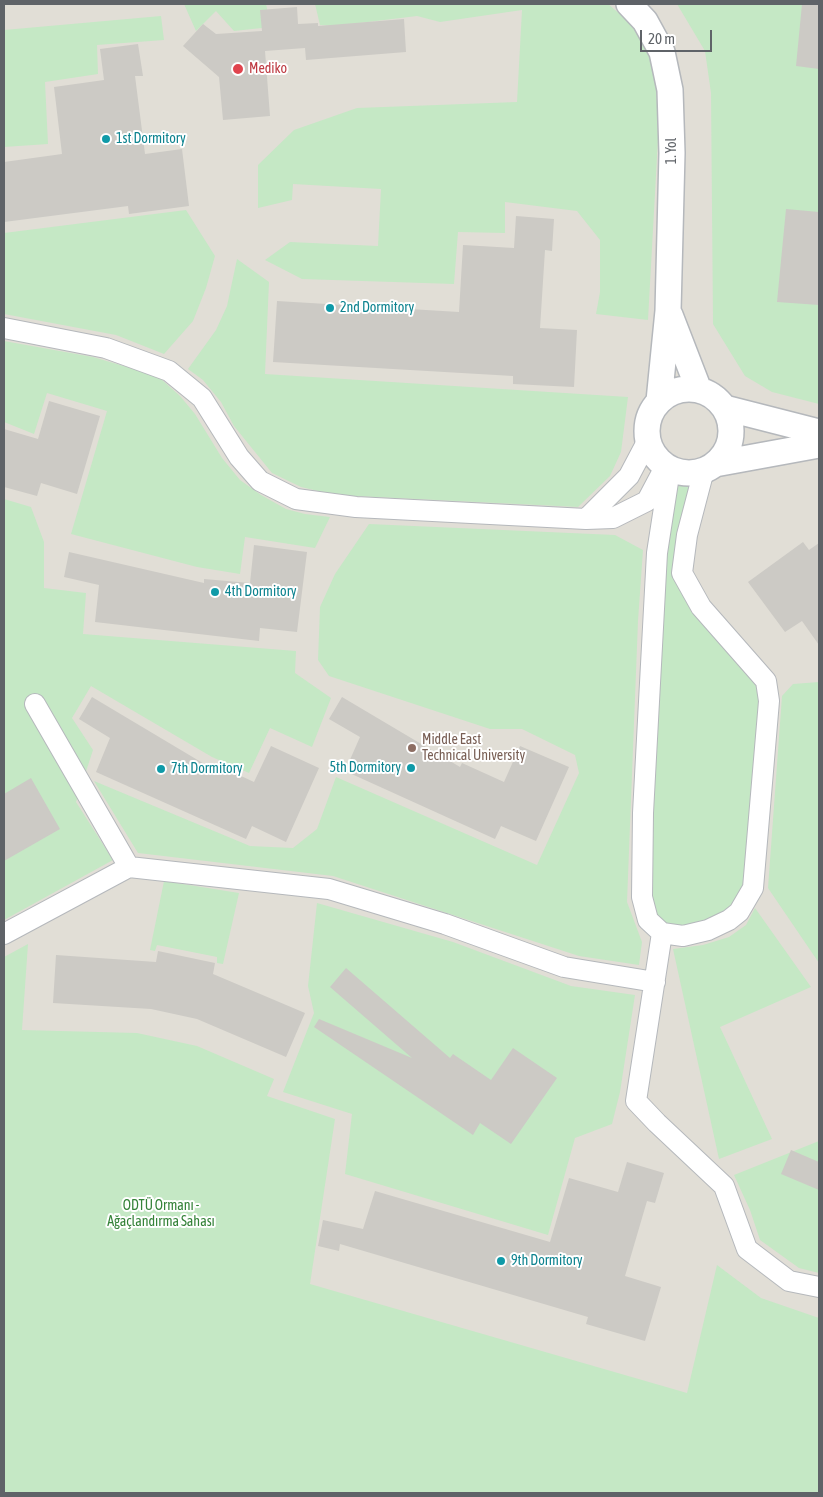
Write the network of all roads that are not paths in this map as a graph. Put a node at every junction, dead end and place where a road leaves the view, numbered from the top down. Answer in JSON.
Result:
{"nodes":[{"id":1,"x":629,"y":4,"type":"edge"},
{"id":2,"x":668,"y":311,"type":"junction"},
{"id":3,"x":4,"y":328,"type":"edge"},
{"id":4,"x":699,"y":390,"type":"junction"},
{"id":5,"x":659,"y":401,"type":"junction"},
{"id":6,"x":725,"y":408,"type":"junction"},
{"id":7,"x":819,"y":432,"type":"edge"},
{"id":8,"x":648,"y":440,"type":"junction"},
{"id":9,"x":819,"y":445,"type":"edge"},
{"id":10,"x":710,"y":467,"type":"junction"},
{"id":11,"x":668,"y":468,"type":"junction"},
{"id":12,"x":586,"y":519,"type":"junction"},
{"id":13,"x":35,"y":704,"type":"dead end"},
{"id":14,"x":129,"y":867,"type":"junction"},
{"id":15,"x":662,"y":933,"type":"junction"},
{"id":16,"x":4,"y":934,"type":"edge"},
{"id":17,"x":655,"y":982,"type":"junction"},
{"id":18,"x":819,"y":1287,"type":"edge"}],
"edges":[{"from":1,"to":2,"type":"street","name":"1. Yol"},
{"from":2,"to":4,"type":"street"},
{"from":2,"to":5,"type":"street","name":"1. Yol"},
{"from":3,"to":12,"type":"street"},
{"from":4,"to":5,"type":"street"},
{"from":4,"to":6,"type":"street"},
{"from":5,"to":8,"type":"street"},
{"from":6,"to":7,"type":"street"},
{"from":6,"to":10,"type":"street"},
{"from":8,"to":11,"type":"street"},
{"from":8,"to":12,"type":"street"},
{"from":9,"to":10,"type":"street"},
{"from":10,"to":11,"type":"street"},
{"from":10,"to":15,"type":"street"},
{"from":11,"to":12,"type":"street"},
{"from":11,"to":15,"type":"street"},
{"from":13,"to":14,"type":"street"},
{"from":14,"to":16,"type":"street"},
{"from":14,"to":17,"type":"street"},
{"from":15,"to":17,"type":"street"},
{"from":17,"to":18,"type":"street"}]}
